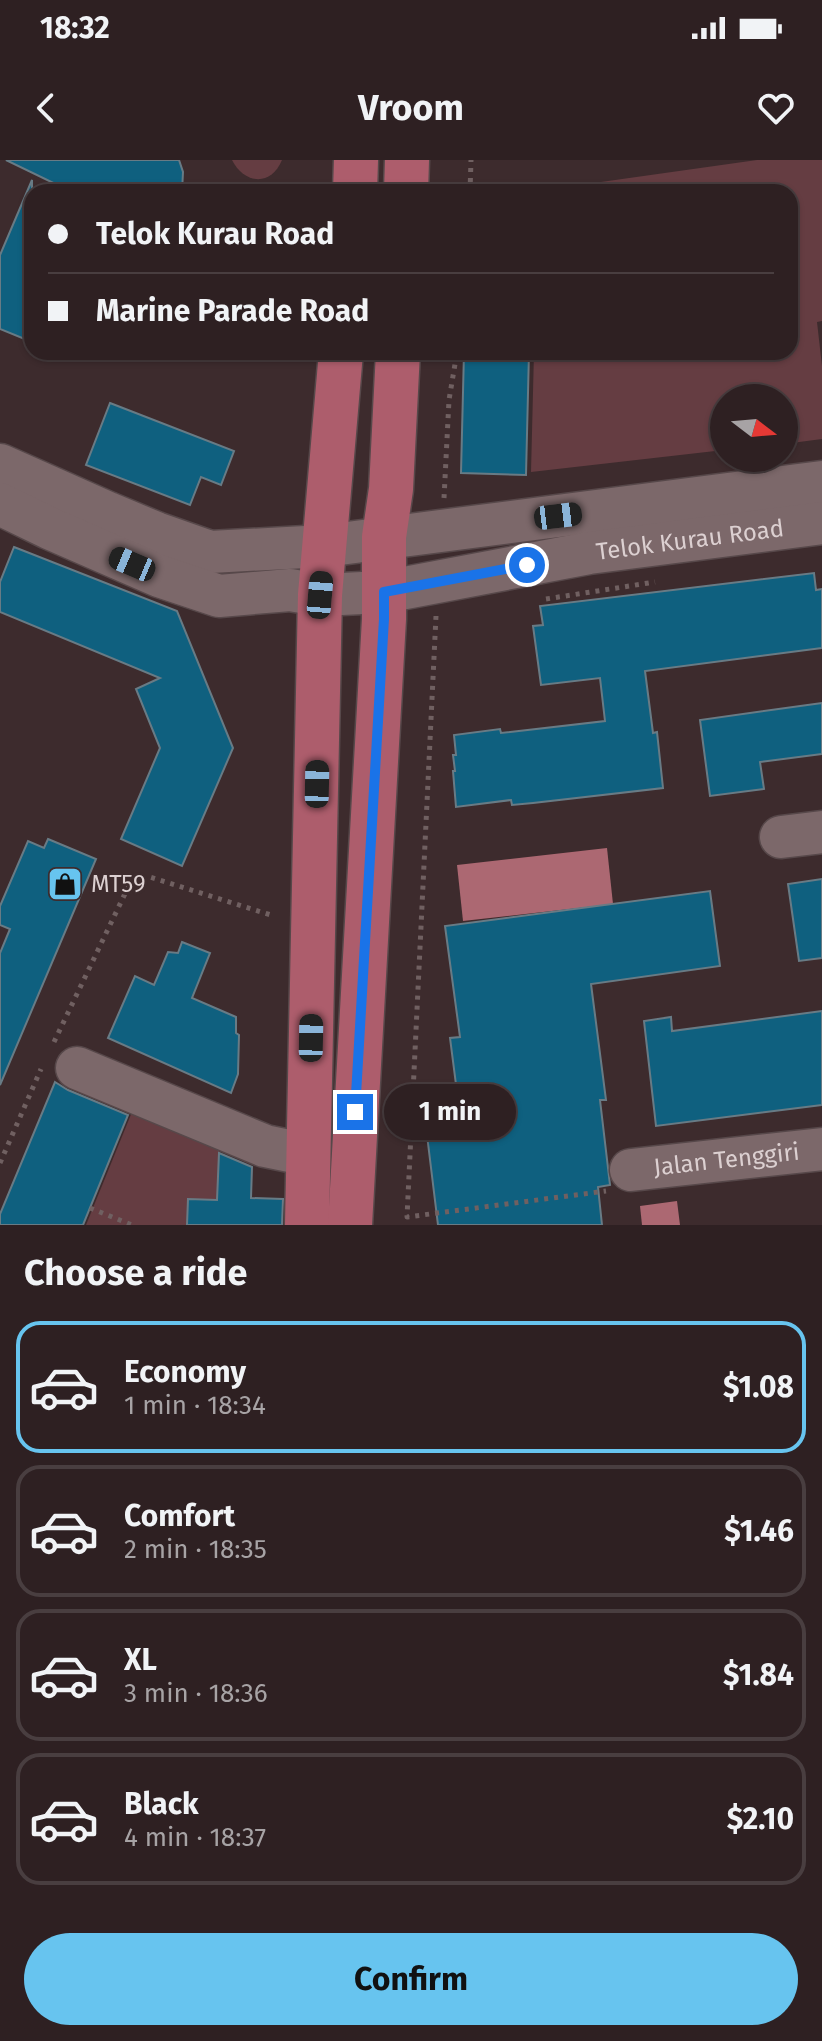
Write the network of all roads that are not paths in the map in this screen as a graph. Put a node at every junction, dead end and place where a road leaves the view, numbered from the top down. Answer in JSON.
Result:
{"nodes":[{"id":1,"x":356,"y":160,"type":"edge"},
{"id":2,"x":407,"y":160,"type":"edge"},
{"id":3,"x":355,"y":184,"type":"edge"},
{"id":4,"x":406,"y":184,"type":"edge"},
{"id":5,"x":340,"y":360,"type":"edge"},
{"id":6,"x":398,"y":360,"type":"edge"},
{"id":7,"x":0,"y":465,"type":"edge"},
{"id":8,"x":822,"y":482,"type":"edge"},
{"id":9,"x":0,"y":504,"type":"edge"},
{"id":10,"x":822,"y":523,"type":"edge"},
{"id":11,"x":384,"y":537,"type":"junction"},
{"id":12,"x":324,"y":546,"type":"junction"},
{"id":13,"x":384,"y":592,"type":"junction"},
{"id":14,"x":320,"y":595,"type":"junction"},
{"id":15,"x":822,"y":832,"type":"edge"},
{"id":16,"x":781,"y":837,"type":"dead end"},
{"id":17,"x":63,"y":1061,"type":"road end"},
{"id":18,"x":822,"y":1149,"type":"edge"},
{"id":19,"x":309,"y":1155,"type":"junction"},
{"id":20,"x":631,"y":1170,"type":"road end"},
{"id":21,"x":307,"y":1225,"type":"edge"},
{"id":22,"x":350,"y":1225,"type":"edge"}],
"edges":[{"from":1,"to":3,"type":"main road"},
{"from":2,"to":4,"type":"main road"},
{"from":5,"to":12,"type":"main road"},
{"from":6,"to":11,"type":"main road"},
{"from":7,"to":12,"type":"street","name":"Telok Kurau Road"},
{"from":8,"to":11,"type":"street","name":"Telok Kurau Road"},
{"from":9,"to":14,"type":"street","name":"Telok Kurau Road"},
{"from":10,"to":13,"type":"street","name":"Telok Kurau Road"},
{"from":11,"to":12,"type":"street","name":"Telok Kurau Road"},
{"from":11,"to":13,"type":"main road"},
{"from":12,"to":14,"type":"main road"},
{"from":13,"to":14,"type":"street","name":"Telok Kurau Road"},
{"from":13,"to":22,"type":"main road"},
{"from":14,"to":19,"type":"main road"},
{"from":15,"to":16,"type":"street"},
{"from":17,"to":19,"type":"street"},
{"from":18,"to":20,"type":"street","name":"Jalan Tenggiri"},
{"from":19,"to":21,"type":"main road"}]}
